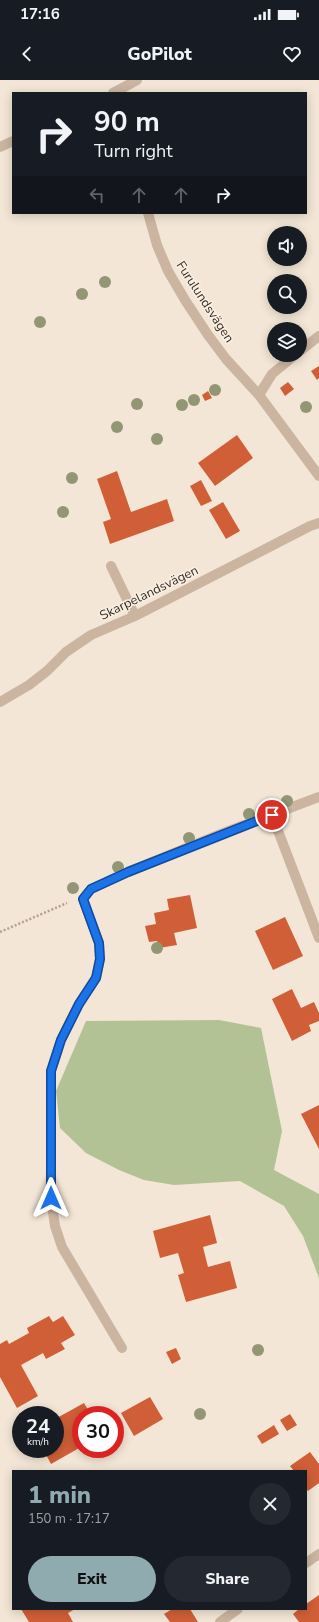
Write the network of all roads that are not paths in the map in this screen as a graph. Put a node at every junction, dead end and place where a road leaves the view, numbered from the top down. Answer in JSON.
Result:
{"nodes":[{"id":1,"x":137,"y":80,"type":"edge"},
{"id":2,"x":115,"y":92,"type":"edge"},
{"id":3,"x":12,"y":141,"type":"edge"},
{"id":4,"x":0,"y":147,"type":"edge"},
{"id":5,"x":148,"y":214,"type":"edge"},
{"id":6,"x":319,"y":336,"type":"edge"},
{"id":7,"x":307,"y":345,"type":"edge"},
{"id":8,"x":287,"y":362,"type":"edge"},
{"id":9,"x":259,"y":394,"type":"junction"},
{"id":10,"x":319,"y":476,"type":"edge"},
{"id":11,"x":319,"y":523,"type":"edge"},
{"id":12,"x":111,"y":566,"type":"dead end"},
{"id":13,"x":135,"y":616,"type":"junction"},
{"id":14,"x":0,"y":702,"type":"edge"},
{"id":15,"x":319,"y":797,"type":"edge"},
{"id":16,"x":272,"y":815,"type":"junction"},
{"id":17,"x":319,"y":938,"type":"edge"},
{"id":18,"x":122,"y":1348,"type":"dead end"},
{"id":19,"x":319,"y":1554,"type":"edge"},
{"id":20,"x":307,"y":1562,"type":"edge"},
{"id":21,"x":237,"y":1610,"type":"edge"},
{"id":22,"x":220,"y":1622,"type":"edge"}],
"edges":[{"from":1,"to":2,"type":"street"},
{"from":3,"to":4,"type":"street"},
{"from":5,"to":9,"type":"street","name":"Furulundsvägen"},
{"from":6,"to":7,"type":"street"},
{"from":8,"to":9,"type":"street"},
{"from":9,"to":10,"type":"street","name":"Furulundsvägen"},
{"from":11,"to":13,"type":"street","name":"Skarpelandsvägen"},
{"from":12,"to":13,"type":"street"},
{"from":13,"to":14,"type":"street","name":"Skarpelandsvägen"},
{"from":15,"to":16,"type":"street"},
{"from":16,"to":17,"type":"street"},
{"from":16,"to":18,"type":"street"},
{"from":19,"to":20,"type":"street"},
{"from":21,"to":22,"type":"street"}]}
